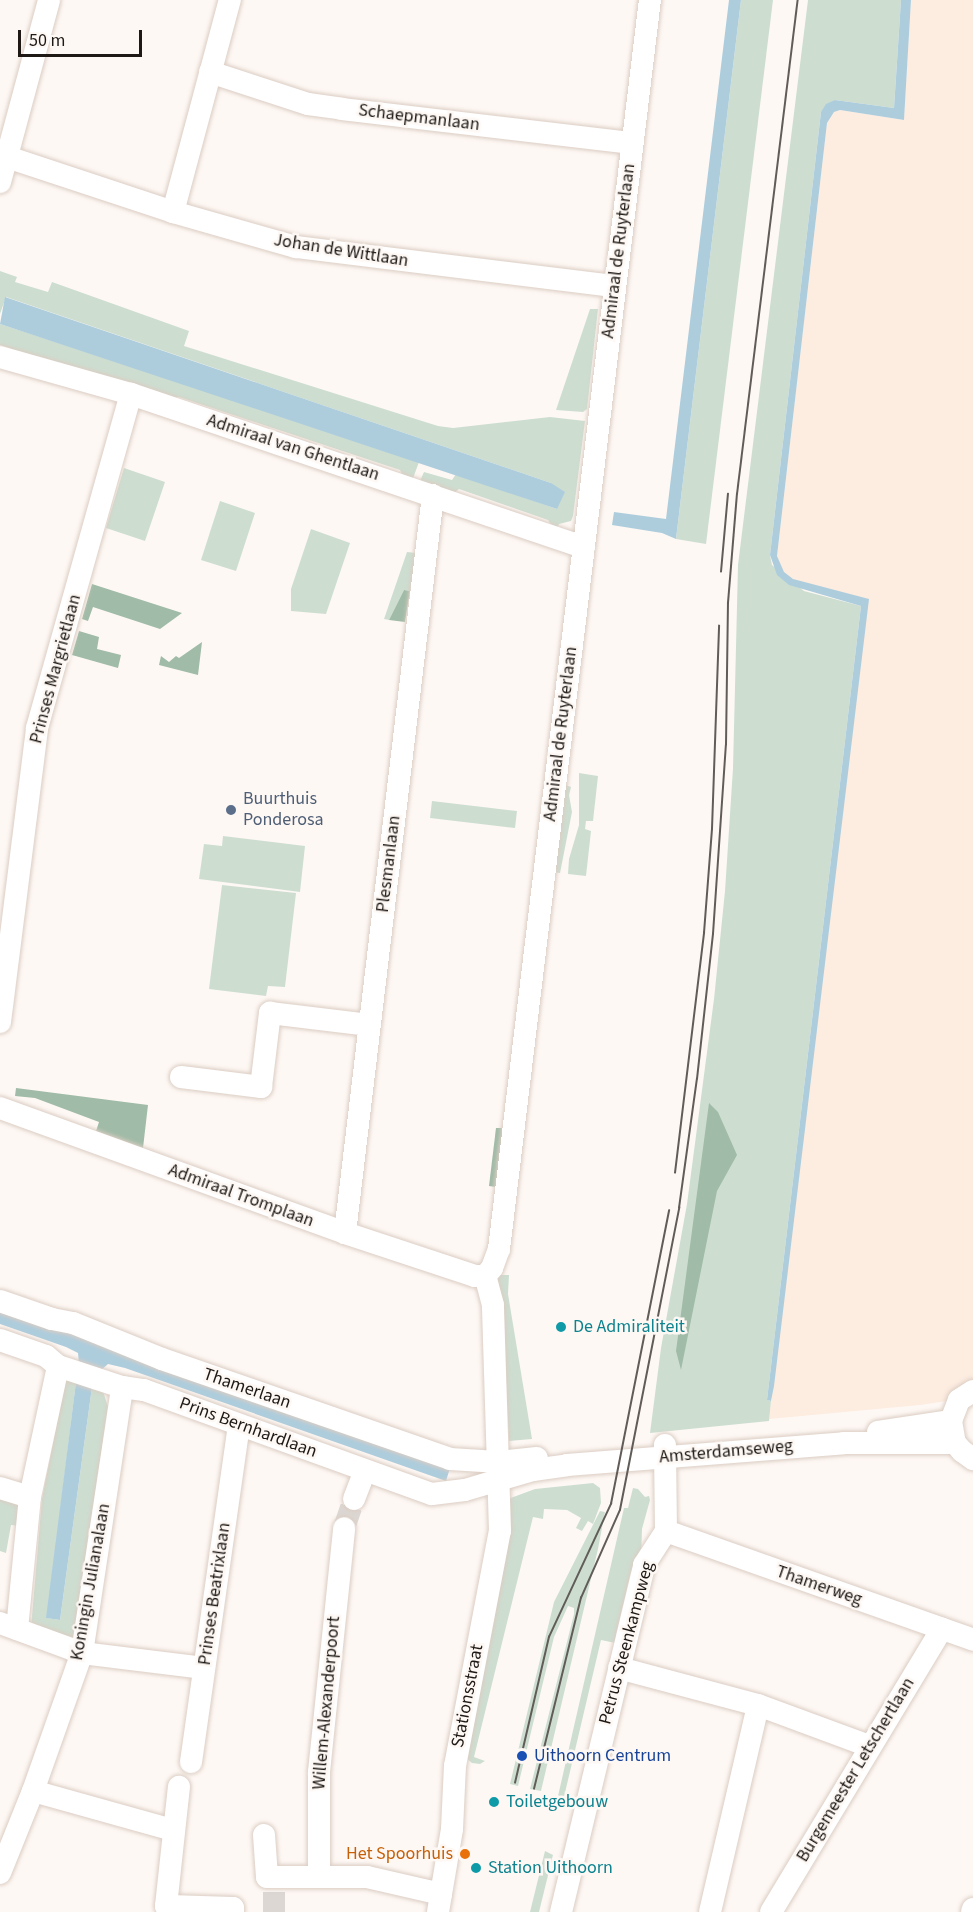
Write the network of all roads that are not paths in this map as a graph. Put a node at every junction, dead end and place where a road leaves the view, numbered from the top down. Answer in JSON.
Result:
{"nodes":[{"id":1,"x":49,"y":0,"type":"edge"},
{"id":2,"x":230,"y":0,"type":"edge"},
{"id":3,"x":650,"y":0,"type":"edge"},
{"id":4,"x":210,"y":72,"type":"junction"},
{"id":5,"x":632,"y":142,"type":"junction"},
{"id":6,"x":7,"y":157,"type":"junction"},
{"id":7,"x":0,"y":182,"type":"edge"},
{"id":8,"x":173,"y":212,"type":"junction"},
{"id":9,"x":615,"y":286,"type":"junction"},
{"id":10,"x":0,"y":357,"type":"edge"},
{"id":11,"x":131,"y":394,"type":"junction"},
{"id":12,"x":433,"y":495,"type":"junction"},
{"id":13,"x":584,"y":547,"type":"junction"},
{"id":14,"x":0,"y":1022,"type":"edge"},
{"id":15,"x":369,"y":1024,"type":"junction"},
{"id":16,"x":181,"y":1077,"type":"dead end"},
{"id":17,"x":0,"y":1108,"type":"edge"},
{"id":18,"x":345,"y":1233,"type":"junction"},
{"id":19,"x":484,"y":1276,"type":"junction"},
{"id":20,"x":0,"y":1301,"type":"edge"},
{"id":21,"x":0,"y":1340,"type":"edge"},
{"id":22,"x":58,"y":1366,"type":"junction"},
{"id":23,"x":122,"y":1387,"type":"junction"},
{"id":24,"x":973,"y":1391,"type":"edge"},
{"id":25,"x":240,"y":1426,"type":"junction"},
{"id":26,"x":953,"y":1432,"type":"junction"},
{"id":27,"x":665,"y":1451,"type":"junction"},
{"id":28,"x":973,"y":1459,"type":"edge"},
{"id":29,"x":364,"y":1471,"type":"junction"},
{"id":30,"x":499,"y":1472,"type":"junction"},
{"id":31,"x":0,"y":1488,"type":"edge"},
{"id":32,"x":30,"y":1497,"type":"junction"},
{"id":33,"x":354,"y":1499,"type":"tunnel mouth"},
{"id":34,"x":344,"y":1528,"type":"tunnel mouth"},
{"id":35,"x":666,"y":1532,"type":"junction"},
{"id":36,"x":9,"y":1626,"type":"edge"},
{"id":37,"x":942,"y":1629,"type":"junction"},
{"id":38,"x":973,"y":1640,"type":"edge"},
{"id":39,"x":82,"y":1653,"type":"junction"},
{"id":40,"x":204,"y":1668,"type":"junction"},
{"id":41,"x":619,"y":1668,"type":"junction"},
{"id":42,"x":758,"y":1705,"type":"junction"},
{"id":43,"x":869,"y":1746,"type":"junction"},
{"id":44,"x":191,"y":1762,"type":"dead end"},
{"id":45,"x":179,"y":1787,"type":"dead end"},
{"id":46,"x":33,"y":1791,"type":"junction"},
{"id":47,"x":173,"y":1830,"type":"junction"},
{"id":48,"x":264,"y":1835,"type":"dead end"},
{"id":49,"x":0,"y":1873,"type":"edge"},
{"id":50,"x":319,"y":1877,"type":"junction"},
{"id":51,"x":440,"y":1903,"type":"edge"},
{"id":52,"x":169,"y":1909,"type":"edge"},
{"id":53,"x":233,"y":1912,"type":"edge"},
{"id":54,"x":561,"y":1912,"type":"edge"},
{"id":55,"x":710,"y":1912,"type":"edge"},
{"id":56,"x":771,"y":1912,"type":"edge"}],
"edges":[{"from":1,"to":6,"type":"street"},
{"from":2,"to":4,"type":"street"},
{"from":3,"to":5,"type":"street","name":"Admiraal de Ruyterlaan"},
{"from":4,"to":5,"type":"street","name":"Schaepmanlaan"},
{"from":4,"to":8,"type":"street"},
{"from":5,"to":9,"type":"street","name":"Admiraal de Ruyterlaan"},
{"from":6,"to":7,"type":"street"},
{"from":6,"to":8,"type":"street","name":"Johan de Wittlaan"},
{"from":8,"to":9,"type":"street","name":"Johan de Wittlaan"},
{"from":9,"to":13,"type":"street","name":"Admiraal de Ruyterlaan"},
{"from":10,"to":11,"type":"street","name":"Admiraal van Ghentlaan"},
{"from":11,"to":12,"type":"street","name":"Admiraal van Ghentlaan"},
{"from":11,"to":14,"type":"street","name":"Prinses Margrietlaan"},
{"from":12,"to":13,"type":"street","name":"Admiraal van Ghentlaan"},
{"from":12,"to":15,"type":"street","name":"Plesmanlaan"},
{"from":13,"to":19,"type":"street","name":"Admiraal de Ruyterlaan"},
{"from":15,"to":16,"type":"street"},
{"from":15,"to":18,"type":"street","name":"Plesmanlaan"},
{"from":17,"to":18,"type":"street","name":"Admiraal Tromplaan"},
{"from":18,"to":19,"type":"street","name":"Admiraal Tromplaan"},
{"from":19,"to":30,"type":"street"},
{"from":20,"to":30,"type":"street","name":"Thamerlaan"},
{"from":21,"to":22,"type":"street","name":"Prins Bernhardlaan"},
{"from":22,"to":23,"type":"street","name":"Prins Bernhardlaan"},
{"from":22,"to":32,"type":"street"},
{"from":23,"to":25,"type":"street","name":"Prins Bernhardlaan"},
{"from":23,"to":39,"type":"street","name":"Koningin Julianalaan"},
{"from":24,"to":26,"type":"street"},
{"from":25,"to":29,"type":"street","name":"Prins Bernhardlaan"},
{"from":25,"to":40,"type":"street","name":"Prinses Beatrixlaan"},
{"from":26,"to":27,"type":"street","name":"Amsterdamseweg"},
{"from":26,"to":28,"type":"street"},
{"from":27,"to":30,"type":"street","name":"Amsterdamseweg"},
{"from":27,"to":35,"type":"street"},
{"from":29,"to":30,"type":"street","name":"Prins Bernhardlaan"},
{"from":29,"to":33,"type":"street"},
{"from":30,"to":51,"type":"street","name":"Stationsstraat"},
{"from":31,"to":32,"type":"street"},
{"from":32,"to":36,"type":"street"},
{"from":34,"to":50,"type":"street","name":"Willem-Alexanderpoort"},
{"from":35,"to":37,"type":"street","name":"Thamerweg"},
{"from":35,"to":41,"type":"street","name":"Petrus Steenkampweg"},
{"from":36,"to":39,"type":"street"},
{"from":37,"to":38,"type":"street","name":"Thamerweg"},
{"from":37,"to":43,"type":"street","name":"Burgemeester Letschertlaan"},
{"from":39,"to":40,"type":"street"},
{"from":39,"to":46,"type":"street","name":"Koningin Julianalaan"},
{"from":40,"to":44,"type":"street","name":"Prinses Beatrixlaan"},
{"from":41,"to":42,"type":"street"},
{"from":41,"to":54,"type":"street","name":"Petrus Steenkampweg"},
{"from":42,"to":43,"type":"street"},
{"from":42,"to":55,"type":"street"},
{"from":43,"to":56,"type":"street","name":"Burgemeester Letschertlaan"},
{"from":45,"to":47,"type":"street"},
{"from":46,"to":47,"type":"street"},
{"from":46,"to":49,"type":"street","name":"Koningin Julianalaan"},
{"from":47,"to":52,"type":"street"},
{"from":48,"to":50,"type":"street"},
{"from":50,"to":51,"type":"street"},
{"from":52,"to":53,"type":"street"}]}
